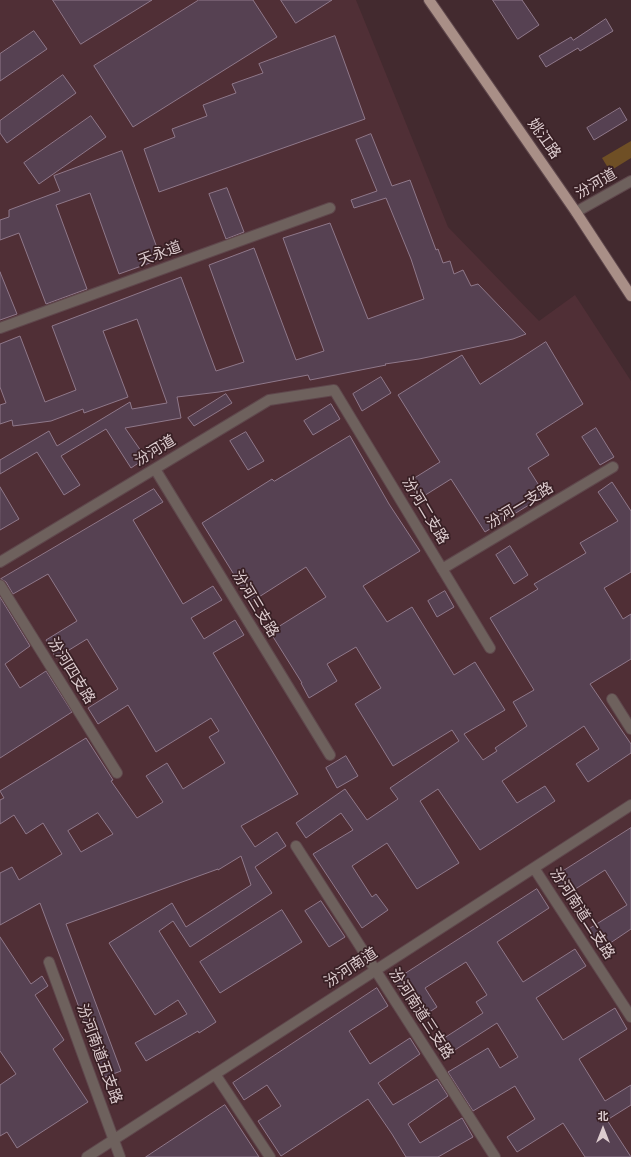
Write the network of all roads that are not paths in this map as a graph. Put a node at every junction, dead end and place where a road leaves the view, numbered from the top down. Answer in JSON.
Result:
{"nodes":[{"id":1,"x":429,"y":0,"type":"edge"},
{"id":2,"x":631,"y":181,"type":"edge"},
{"id":3,"x":330,"y":208,"type":"dead end"},
{"id":4,"x":576,"y":212,"type":"junction"},
{"id":5,"x":631,"y":296,"type":"edge"},
{"id":6,"x":0,"y":328,"type":"edge"},
{"id":7,"x":334,"y":390,"type":"joint"},
{"id":8,"x":155,"y":468,"type":"junction"},
{"id":9,"x":613,"y":468,"type":"dead end"},
{"id":10,"x":0,"y":562,"type":"edge"},
{"id":11,"x":442,"y":569,"type":"junction"},
{"id":12,"x":0,"y":585,"type":"edge"},
{"id":13,"x":490,"y":648,"type":"dead end"},
{"id":14,"x":612,"y":699,"type":"dead end"},
{"id":15,"x":631,"y":729,"type":"edge"},
{"id":16,"x":330,"y":756,"type":"dead end"},
{"id":17,"x":117,"y":773,"type":"dead end"},
{"id":18,"x":631,"y":805,"type":"edge"},
{"id":19,"x":296,"y":846,"type":"dead end"},
{"id":20,"x":534,"y":868,"type":"junction"},
{"id":21,"x":49,"y":962,"type":"dead end"},
{"id":22,"x":376,"y":970,"type":"junction"},
{"id":23,"x":631,"y":1016,"type":"edge"},
{"id":24,"x":215,"y":1074,"type":"junction"},
{"id":25,"x":114,"y":1140,"type":"junction"},
{"id":26,"x":87,"y":1157,"type":"edge"},
{"id":27,"x":120,"y":1157,"type":"edge"},
{"id":28,"x":270,"y":1157,"type":"edge"},
{"id":29,"x":495,"y":1157,"type":"edge"}],
"edges":[{"from":1,"to":4,"type":"main road","name":"姚江路"},
{"from":2,"to":4,"type":"street","name":"汾河道"},
{"from":3,"to":6,"type":"street","name":"天永道"},
{"from":4,"to":5,"type":"main road","name":"姚江路"},
{"from":7,"to":8,"type":"street","name":"汾河道"},
{"from":7,"to":11,"type":"street","name":"汾河二支路"},
{"from":8,"to":10,"type":"street","name":"汾河道"},
{"from":8,"to":16,"type":"street","name":"汾河三支路"},
{"from":9,"to":11,"type":"street","name":"汾河一支路"},
{"from":11,"to":13,"type":"street","name":"汾河二支路"},
{"from":12,"to":17,"type":"street","name":"汾河四支路"},
{"from":14,"to":15,"type":"street"},
{"from":18,"to":20,"type":"street","name":"汾河南道"},
{"from":19,"to":22,"type":"street","name":"汾河南道三支路"},
{"from":20,"to":22,"type":"street","name":"汾河南道"},
{"from":20,"to":23,"type":"street","name":"汾河南道二支路"},
{"from":21,"to":25,"type":"street","name":"汾河南道五支路"},
{"from":22,"to":24,"type":"street","name":"汾河南道"},
{"from":22,"to":29,"type":"street","name":"汾河南道三支路"},
{"from":24,"to":25,"type":"street","name":"汾河南道"},
{"from":24,"to":28,"type":"street"},
{"from":25,"to":26,"type":"street","name":"汾河南道"},
{"from":25,"to":27,"type":"street","name":"汾河南道五支路"}]}
